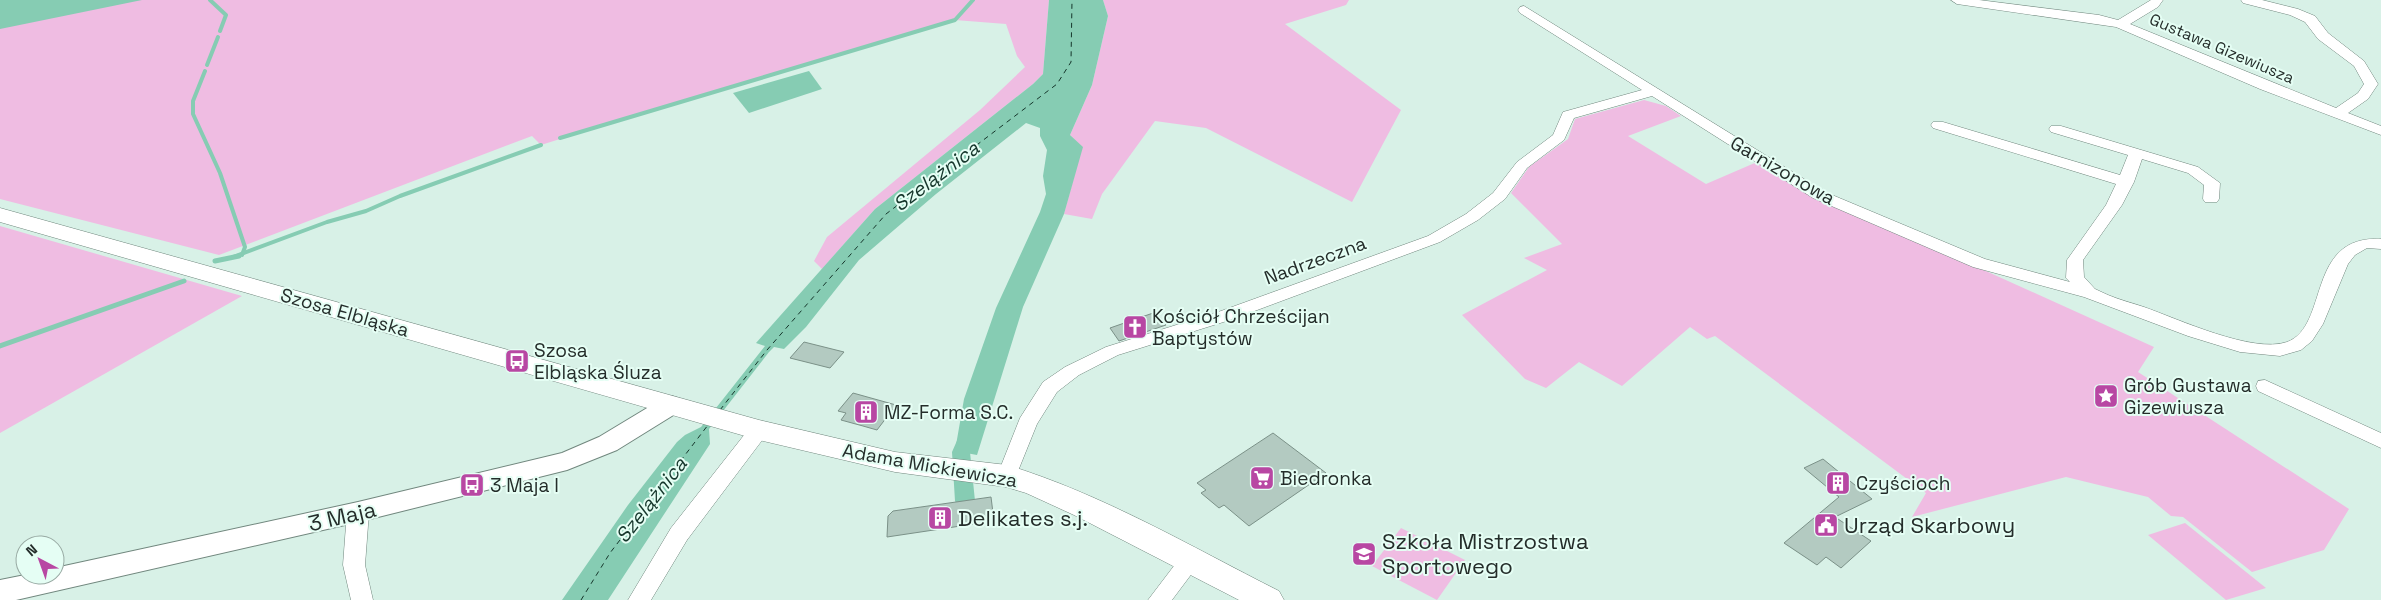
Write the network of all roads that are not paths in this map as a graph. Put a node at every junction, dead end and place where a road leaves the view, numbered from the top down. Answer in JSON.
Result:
{"nodes":[{"id":1,"x":1957,"y":0,"type":"edge"},
{"id":2,"x":2157,"y":0,"type":"edge"},
{"id":3,"x":2247,"y":0,"type":"edge"},
{"id":4,"x":1524,"y":10,"type":"dead end"},
{"id":5,"x":2120,"y":24,"type":"junction"},
{"id":6,"x":1652,"y":92,"type":"junction"},
{"id":7,"x":2337,"y":114,"type":"junction"},
{"id":8,"x":1938,"y":125,"type":"dead end"},
{"id":9,"x":2056,"y":129,"type":"dead end"},
{"id":10,"x":2381,"y":131,"type":"edge"},
{"id":11,"x":2137,"y":153,"type":"junction"},
{"id":12,"x":2126,"y":182,"type":"junction"},
{"id":13,"x":2211,"y":199,"type":"dead end"},
{"id":14,"x":0,"y":215,"type":"edge"},
{"id":15,"x":2381,"y":244,"type":"edge"},
{"id":16,"x":2092,"y":294,"type":"junction"},
{"id":17,"x":2265,"y":386,"type":"dead end"},
{"id":18,"x":680,"y":407,"type":"junction"},
{"id":19,"x":753,"y":428,"type":"junction"},
{"id":20,"x":2381,"y":441,"type":"edge"},
{"id":21,"x":1007,"y":476,"type":"junction"},
{"id":22,"x":358,"y":512,"type":"junction"},
{"id":23,"x":1192,"y":560,"type":"junction"},
{"id":24,"x":0,"y":592,"type":"edge"},
{"id":25,"x":362,"y":600,"type":"edge"},
{"id":26,"x":639,"y":600,"type":"edge"},
{"id":27,"x":1159,"y":600,"type":"edge"},
{"id":28,"x":1268,"y":600,"type":"edge"}],
"edges":[{"from":1,"to":5,"type":"street","name":"Gustawa Gizewiusza"},
{"from":2,"to":5,"type":"street"},
{"from":3,"to":7,"type":"street"},
{"from":4,"to":6,"type":"street","name":"Garnizonowa"},
{"from":5,"to":7,"type":"street","name":"Gustawa Gizewiusza"},
{"from":6,"to":16,"type":"street","name":"Garnizonowa"},
{"from":6,"to":21,"type":"street","name":"Nadrzeczna"},
{"from":7,"to":10,"type":"street","name":"Gustawa Gizewiusza"},
{"from":8,"to":12,"type":"street"},
{"from":9,"to":11,"type":"street"},
{"from":11,"to":12,"type":"street","name":"Garnizonowa"},
{"from":11,"to":13,"type":"street"},
{"from":12,"to":16,"type":"street","name":"Garnizonowa"},
{"from":14,"to":18,"type":"main road","name":"Szosa Elbląska"},
{"from":15,"to":16,"type":"street","name":"Garnizonowa"},
{"from":17,"to":20,"type":"street"},
{"from":18,"to":19,"type":"main road","name":"Adama Mickiewicza"},
{"from":18,"to":22,"type":"street","name":"3 Maja"},
{"from":19,"to":21,"type":"main road","name":"Adama Mickiewicza"},
{"from":19,"to":26,"type":"street"},
{"from":21,"to":23,"type":"main road","name":"Adama Mickiewicza"},
{"from":22,"to":24,"type":"street","name":"3 Maja"},
{"from":22,"to":25,"type":"street"},
{"from":23,"to":27,"type":"street"},
{"from":23,"to":28,"type":"main road","name":"Adama Mickiewicza"}]}
